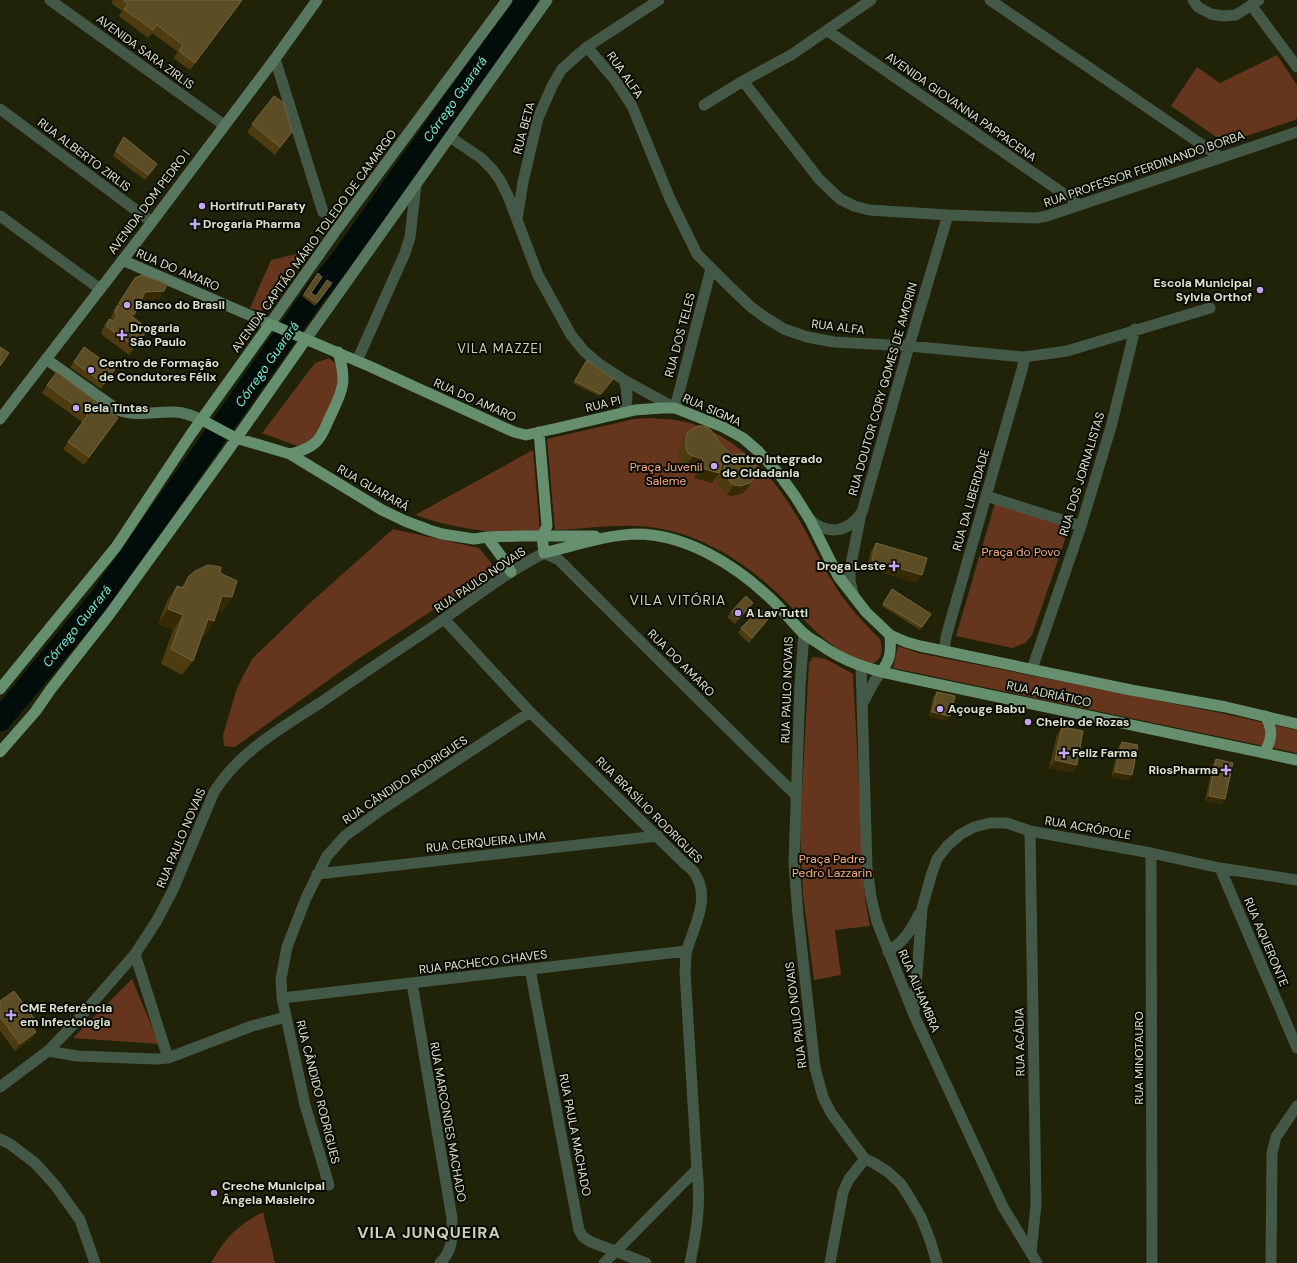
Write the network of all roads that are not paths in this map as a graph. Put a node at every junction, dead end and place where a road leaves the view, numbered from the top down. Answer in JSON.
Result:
{"nodes":[{"id":1,"x":50,"y":0,"type":"edge"},
{"id":2,"x":317,"y":0,"type":"edge"},
{"id":3,"x":507,"y":0,"type":"edge"},
{"id":4,"x":547,"y":0,"type":"edge"},
{"id":5,"x":659,"y":0,"type":"edge"},
{"id":6,"x":871,"y":0,"type":"edge"},
{"id":7,"x":990,"y":0,"type":"edge"},
{"id":8,"x":1193,"y":0,"type":"edge"},
{"id":9,"x":1255,"y":2,"type":"edge"},
{"id":10,"x":828,"y":31,"type":"junction"},
{"id":11,"x":587,"y":47,"type":"junction"},
{"id":12,"x":274,"y":59,"type":"junction"},
{"id":13,"x":1297,"y":67,"type":"edge"},
{"id":14,"x":743,"y":81,"type":"junction"},
{"id":15,"x":704,"y":105,"type":"dead end"},
{"id":16,"x":0,"y":109,"type":"edge"},
{"id":17,"x":224,"y":125,"type":"junction"},
{"id":18,"x":1297,"y":132,"type":"edge"},
{"id":19,"x":450,"y":137,"type":"junction"},
{"id":20,"x":1220,"y":157,"type":"junction"},
{"id":21,"x":416,"y":185,"type":"junction"},
{"id":22,"x":1080,"y":205,"type":"junction"},
{"id":23,"x":324,"y":212,"type":"dead end"},
{"id":24,"x":948,"y":215,"type":"junction"},
{"id":25,"x":0,"y":216,"type":"edge"},
{"id":26,"x":517,"y":220,"type":"junction"},
{"id":27,"x":152,"y":222,"type":"junction"},
{"id":28,"x":122,"y":260,"type":"junction"},
{"id":29,"x":711,"y":269,"type":"junction"},
{"id":30,"x":100,"y":289,"type":"junction"},
{"id":31,"x":1210,"y":308,"type":"dead end"},
{"id":32,"x":270,"y":324,"type":"junction"},
{"id":33,"x":1136,"y":329,"type":"junction"},
{"id":34,"x":301,"y":337,"type":"junction"},
{"id":35,"x":908,"y":346,"type":"junction"},
{"id":36,"x":338,"y":352,"type":"junction"},
{"id":37,"x":1024,"y":357,"type":"junction"},
{"id":38,"x":46,"y":358,"type":"junction"},
{"id":39,"x":357,"y":361,"type":"junction"},
{"id":40,"x":624,"y":380,"type":"junction"},
{"id":41,"x":674,"y":408,"type":"junction"},
{"id":42,"x":624,"y":412,"type":"junction"},
{"id":43,"x":0,"y":419,"type":"edge"},
{"id":44,"x":202,"y":420,"type":"junction"},
{"id":45,"x":539,"y":432,"type":"junction"},
{"id":46,"x":236,"y":438,"type":"junction"},
{"id":47,"x":290,"y":454,"type":"junction"},
{"id":48,"x":986,"y":496,"type":"junction"},
{"id":49,"x":862,"y":512,"type":"junction"},
{"id":50,"x":810,"y":520,"type":"junction"},
{"id":51,"x":1081,"y":526,"type":"junction"},
{"id":52,"x":542,"y":536,"type":"junction"},
{"id":53,"x":613,"y":536,"type":"junction"},
{"id":54,"x":487,"y":537,"type":"junction"},
{"id":55,"x":544,"y":553,"type":"junction"},
{"id":56,"x":512,"y":572,"type":"junction"},
{"id":57,"x":854,"y":598,"type":"junction"},
{"id":58,"x":444,"y":619,"type":"junction"},
{"id":59,"x":804,"y":633,"type":"junction"},
{"id":60,"x":890,"y":635,"type":"junction"},
{"id":61,"x":944,"y":651,"type":"junction"},
{"id":62,"x":861,"y":666,"type":"junction"},
{"id":63,"x":1032,"y":669,"type":"junction"},
{"id":64,"x":881,"y":672,"type":"junction"},
{"id":65,"x":0,"y":690,"type":"edge"},
{"id":66,"x":862,"y":706,"type":"junction"},
{"id":67,"x":530,"y":712,"type":"junction"},
{"id":68,"x":1265,"y":716,"type":"junction"},
{"id":69,"x":1297,"y":724,"type":"edge"},
{"id":70,"x":0,"y":752,"type":"edge"},
{"id":71,"x":1263,"y":753,"type":"junction"},
{"id":72,"x":1297,"y":760,"type":"edge"},
{"id":73,"x":796,"y":795,"type":"junction"},
{"id":74,"x":1030,"y":831,"type":"junction"},
{"id":75,"x":658,"y":836,"type":"junction"},
{"id":76,"x":1151,"y":853,"type":"junction"},
{"id":77,"x":1220,"y":868,"type":"junction"},
{"id":78,"x":317,"y":874,"type":"junction"},
{"id":79,"x":1297,"y":880,"type":"edge"},
{"id":80,"x":922,"y":908,"type":"junction"},
{"id":81,"x":686,"y":951,"type":"junction"},
{"id":82,"x":888,"y":952,"type":"junction"},
{"id":83,"x":135,"y":954,"type":"junction"},
{"id":84,"x":530,"y":969,"type":"junction"},
{"id":85,"x":412,"y":983,"type":"junction"},
{"id":86,"x":282,"y":998,"type":"junction"},
{"id":87,"x":914,"y":1015,"type":"junction"},
{"id":88,"x":286,"y":1017,"type":"junction"},
{"id":89,"x":1297,"y":1048,"type":"edge"},
{"id":90,"x":48,"y":1051,"type":"junction"},
{"id":91,"x":168,"y":1058,"type":"junction"},
{"id":92,"x":0,"y":1087,"type":"edge"},
{"id":93,"x":1297,"y":1106,"type":"edge"},
{"id":94,"x":0,"y":1139,"type":"edge"},
{"id":95,"x":865,"y":1159,"type":"junction"},
{"id":96,"x":697,"y":1169,"type":"junction"},
{"id":97,"x":329,"y":1185,"type":"dead end"},
{"id":98,"x":615,"y":1250,"type":"junction"},
{"id":99,"x":1031,"y":1253,"type":"junction"},
{"id":100,"x":95,"y":1263,"type":"edge"},
{"id":101,"x":440,"y":1263,"type":"edge"},
{"id":102,"x":604,"y":1263,"type":"edge"},
{"id":103,"x":646,"y":1263,"type":"edge"},
{"id":104,"x":690,"y":1263,"type":"edge"},
{"id":105,"x":830,"y":1263,"type":"edge"},
{"id":106,"x":937,"y":1263,"type":"edge"},
{"id":107,"x":1038,"y":1263,"type":"edge"},
{"id":108,"x":1152,"y":1263,"type":"edge"},
{"id":109,"x":1271,"y":1263,"type":"edge"}],
"edges":[{"from":1,"to":17,"type":"street","name":"AVENIDA SARA ZIRLIS"},
{"from":2,"to":12,"type":"main road","name":"AVENIDA DOM PEDRO I"},
{"from":3,"to":32,"type":"main road","name":"AVENIDA CAPITÃO MÁRIO TOLEDO DE CAMARGO"},
{"from":4,"to":19,"type":"main road"},
{"from":5,"to":11,"type":"street","name":"RUA BETA"},
{"from":6,"to":10,"type":"street"},
{"from":7,"to":20,"type":"street"},
{"from":8,"to":9,"type":"street"},
{"from":9,"to":13,"type":"street"},
{"from":10,"to":14,"type":"street"},
{"from":10,"to":22,"type":"street","name":"AVENIDA GIOVANNA PAPPACENA"},
{"from":11,"to":26,"type":"street","name":"RUA BETA"},
{"from":11,"to":29,"type":"street","name":"RUA ALFA"},
{"from":12,"to":17,"type":"main road","name":"AVENIDA DOM PEDRO I"},
{"from":12,"to":23,"type":"street"},
{"from":14,"to":15,"type":"street"},
{"from":14,"to":24,"type":"street","name":"RUA PROFESSOR FERDINANDO BORBA"},
{"from":16,"to":27,"type":"street","name":"RUA ALBERTO ZIRLIS"},
{"from":17,"to":27,"type":"main road","name":"AVENIDA DOM PEDRO I"},
{"from":18,"to":20,"type":"street","name":"RUA PROFESSOR FERDINANDO BORBA"},
{"from":19,"to":21,"type":"main road"},
{"from":19,"to":26,"type":"street","name":"RUA SIGMA"},
{"from":20,"to":22,"type":"street","name":"RUA PROFESSOR FERDINANDO BORBA"},
{"from":21,"to":34,"type":"main road"},
{"from":21,"to":39,"type":"street"},
{"from":22,"to":24,"type":"street","name":"RUA PROFESSOR FERDINANDO BORBA"},
{"from":24,"to":35,"type":"street","name":"RUA DOUTOR CORY GOMES DE AMORIN"},
{"from":25,"to":30,"type":"street"},
{"from":26,"to":40,"type":"street","name":"RUA SIGMA"},
{"from":27,"to":28,"type":"main road","name":"AVENIDA DOM PEDRO I"},
{"from":28,"to":30,"type":"main road","name":"AVENIDA DOM PEDRO I"},
{"from":28,"to":32,"type":"main road","name":"RUA DO AMARO"},
{"from":29,"to":35,"type":"street","name":"RUA ALFA"},
{"from":29,"to":41,"type":"street","name":"RUA DOS TELES"},
{"from":30,"to":38,"type":"main road","name":"AVENIDA DOM PEDRO I"},
{"from":31,"to":33,"type":"street","name":"RUA ALFA"},
{"from":32,"to":34,"type":"main road","name":"RUA DO AMARO"},
{"from":32,"to":44,"type":"main road","name":"AVENIDA CAPITÃO MÁRIO TOLEDO DE CAMARGO"},
{"from":33,"to":37,"type":"street","name":"RUA ALFA"},
{"from":33,"to":51,"type":"street","name":"RUA DOS JORNALISTAS"},
{"from":34,"to":36,"type":"main road","name":"RUA DO AMARO"},
{"from":34,"to":46,"type":"main road"},
{"from":35,"to":37,"type":"street","name":"RUA ALFA"},
{"from":35,"to":49,"type":"street","name":"RUA DOUTOR CORY GOMES DE AMORIN"},
{"from":36,"to":39,"type":"main road","name":"RUA DO AMARO"},
{"from":36,"to":47,"type":"main road"},
{"from":37,"to":48,"type":"street","name":"RUA DA LIBERDADE"},
{"from":38,"to":43,"type":"main road","name":"AVENIDA DOM PEDRO I"},
{"from":38,"to":44,"type":"main road"},
{"from":39,"to":45,"type":"main road","name":"RUA DO AMARO"},
{"from":40,"to":41,"type":"street","name":"RUA SIGMA"},
{"from":40,"to":42,"type":"street"},
{"from":41,"to":42,"type":"main road","name":"RUA PI"},
{"from":41,"to":50,"type":"main road","name":"RUA SIGMA"},
{"from":42,"to":45,"type":"main road","name":"RUA PI"},
{"from":44,"to":46,"type":"main road","name":"RUA GUARARÁ"},
{"from":44,"to":65,"type":"main road","name":"AVENIDA CAPITÃO MÁRIO TOLEDO DE CAMARGO"},
{"from":45,"to":52,"type":"main road"},
{"from":46,"to":47,"type":"main road","name":"RUA GUARARÁ"},
{"from":46,"to":70,"type":"main road"},
{"from":47,"to":54,"type":"main road","name":"RUA GUARARÁ"},
{"from":48,"to":51,"type":"street"},
{"from":48,"to":61,"type":"street","name":"RUA DA LIBERDADE"},
{"from":49,"to":50,"type":"street","name":"RUA DOUTOR CORY GOMES DE AMORIN"},
{"from":49,"to":57,"type":"street"},
{"from":50,"to":57,"type":"main road","name":"RUA SIGMA"},
{"from":51,"to":63,"type":"street","name":"RUA DOS JORNALISTAS"},
{"from":52,"to":53,"type":"main road","name":"RUA GUARARÁ"},
{"from":52,"to":54,"type":"main road","name":"RUA GUARARÁ"},
{"from":52,"to":55,"type":"main road"},
{"from":53,"to":55,"type":"main road","name":"RUA PAULO NOVAIS"},
{"from":53,"to":59,"type":"main road","name":"RUA PAULO NOVAIS"},
{"from":54,"to":56,"type":"main road"},
{"from":55,"to":56,"type":"street","name":"RUA PAULO NOVAIS"},
{"from":55,"to":73,"type":"street","name":"RUA DO AMARO"},
{"from":56,"to":58,"type":"street","name":"RUA PAULO NOVAIS"},
{"from":57,"to":60,"type":"main road","name":"RUA ADRIÁTICO"},
{"from":58,"to":67,"type":"street","name":"RUA BRASÍLIO RODRIGUES"},
{"from":58,"to":83,"type":"street","name":"RUA PAULO NOVAIS"},
{"from":59,"to":62,"type":"main road","name":"RUA ADRIÁTICO"},
{"from":59,"to":73,"type":"street","name":"RUA PAULO NOVAIS"},
{"from":60,"to":61,"type":"main road","name":"RUA ADRIÁTICO"},
{"from":60,"to":64,"type":"main road"},
{"from":61,"to":63,"type":"main road","name":"RUA ADRIÁTICO"},
{"from":62,"to":64,"type":"main road","name":"RUA ADRIÁTICO"},
{"from":62,"to":66,"type":"street","name":"RUA ALHAMBRA"},
{"from":63,"to":68,"type":"main road","name":"RUA ADRIÁTICO"},
{"from":64,"to":66,"type":"street","name":"RUA ALHAMBRA"},
{"from":64,"to":71,"type":"main road","name":"RUA ADRIÁTICO"},
{"from":66,"to":82,"type":"street","name":"RUA ALHAMBRA"},
{"from":67,"to":75,"type":"street","name":"RUA BRASÍLIO RODRIGUES"},
{"from":67,"to":78,"type":"street","name":"RUA CÂNDIDO RODRIGUES"},
{"from":68,"to":69,"type":"main road","name":"RUA ADRIÁTICO"},
{"from":68,"to":71,"type":"main road"},
{"from":71,"to":72,"type":"main road","name":"RUA ADRIÁTICO"},
{"from":73,"to":95,"type":"street","name":"RUA PAULO NOVAIS"},
{"from":74,"to":76,"type":"street","name":"RUA ACRÓPOLE"},
{"from":74,"to":80,"type":"street","name":"RUA ACRÓPOLE"},
{"from":74,"to":99,"type":"street","name":"RUA ACÁDIA"},
{"from":75,"to":78,"type":"street","name":"RUA CERQUEIRA LIMA"},
{"from":75,"to":81,"type":"street","name":"RUA BRASÍLIO RODRIGUES"},
{"from":76,"to":77,"type":"street","name":"RUA ACRÓPOLE"},
{"from":76,"to":108,"type":"street","name":"RUA MINOTAURO"},
{"from":77,"to":79,"type":"street","name":"RUA ACRÓPOLE"},
{"from":77,"to":89,"type":"street","name":"RUA AQUERONTE"},
{"from":78,"to":86,"type":"street","name":"RUA CÂNDIDO RODRIGUES"},
{"from":80,"to":82,"type":"street","name":"RUA ACRÓPOLE"},
{"from":80,"to":87,"type":"street","name":"RUA ACRÓPOLE"},
{"from":81,"to":84,"type":"street","name":"RUA PACHECO CHAVES"},
{"from":81,"to":96,"type":"street","name":"RUA BRASÍLIO RODRIGUES"},
{"from":82,"to":87,"type":"street","name":"RUA ALHAMBRA"},
{"from":83,"to":90,"type":"street","name":"RUA PAULO NOVAIS"},
{"from":83,"to":91,"type":"street"},
{"from":84,"to":85,"type":"street","name":"RUA PACHECO CHAVES"},
{"from":84,"to":98,"type":"street","name":"RUA PAULA MACHADO"},
{"from":85,"to":86,"type":"street","name":"RUA PACHECO CHAVES"},
{"from":85,"to":101,"type":"street","name":"RUA MARCONDES MACHADO"},
{"from":86,"to":88,"type":"street","name":"RUA CÂNDIDO RODRIGUES"},
{"from":87,"to":99,"type":"street","name":"RUA ALHAMBRA"},
{"from":88,"to":91,"type":"street"},
{"from":88,"to":97,"type":"street","name":"RUA CÂNDIDO RODRIGUES"},
{"from":90,"to":91,"type":"street"},
{"from":90,"to":92,"type":"street","name":"RUA PAULO NOVAIS"},
{"from":93,"to":109,"type":"street"},
{"from":94,"to":100,"type":"street"},
{"from":95,"to":105,"type":"street"},
{"from":95,"to":106,"type":"street"},
{"from":96,"to":98,"type":"street"},
{"from":96,"to":104,"type":"street","name":"RUA BRASÍLIO RODRIGUES"},
{"from":98,"to":102,"type":"street"},
{"from":98,"to":103,"type":"street","name":"RUA PAULA MACHADO"},
{"from":99,"to":107,"type":"street","name":"RUA ALHAMBRA"}]}
